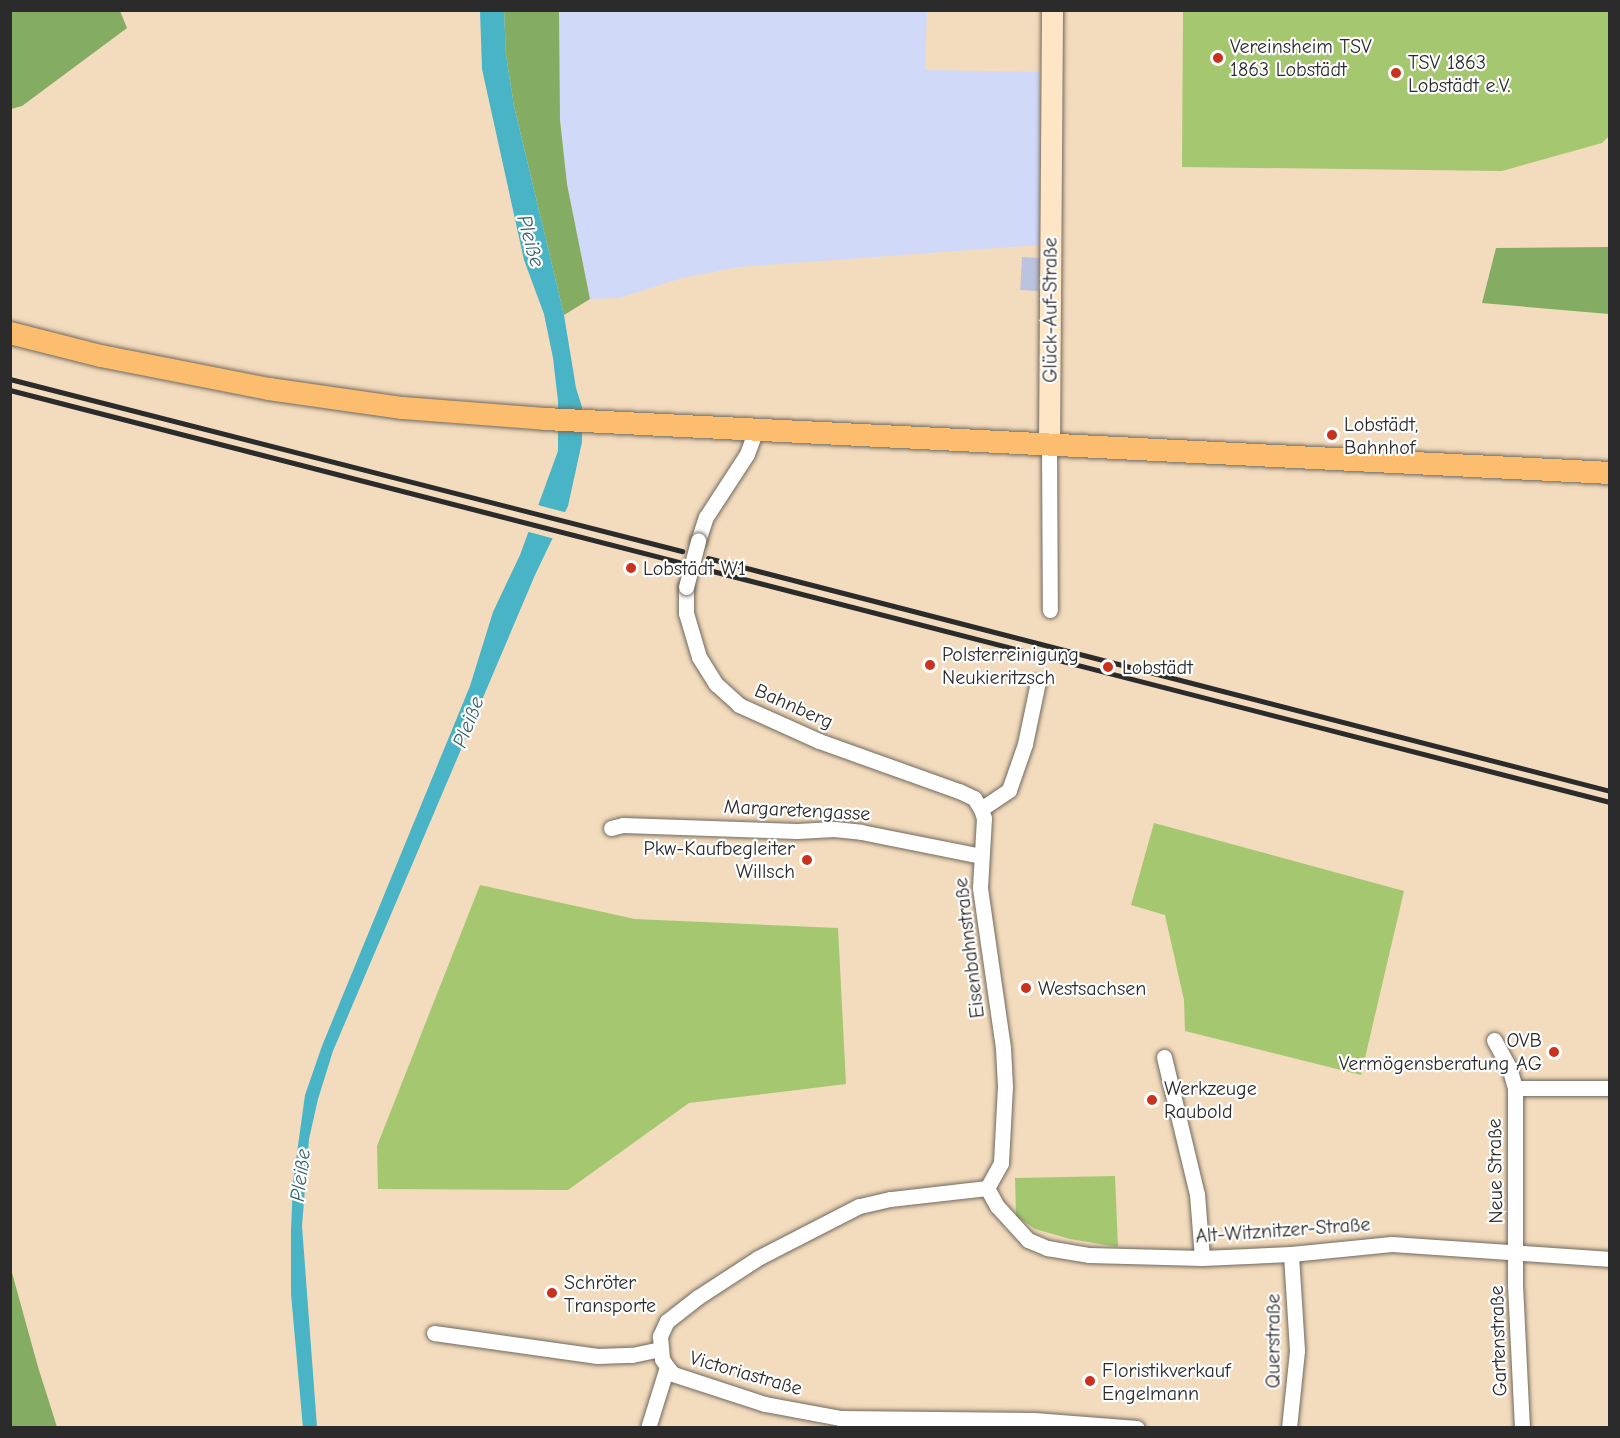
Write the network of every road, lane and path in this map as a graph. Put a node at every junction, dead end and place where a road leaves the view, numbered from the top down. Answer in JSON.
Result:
{"nodes":[{"id":1,"x":1052,"y":10,"type":"edge"},
{"id":2,"x":10,"y":333,"type":"edge"},
{"id":3,"x":756,"y":429,"type":"junction"},
{"id":4,"x":1049,"y":444,"type":"junction"},
{"id":5,"x":1610,"y":473,"type":"edge"},
{"id":6,"x":1050,"y":610,"type":"dead end"},
{"id":7,"x":1038,"y":682,"type":"dead end"},
{"id":8,"x":981,"y":809,"type":"junction"},
{"id":9,"x":611,"y":828,"type":"dead end"},
{"id":10,"x":981,"y":856,"type":"junction"},
{"id":11,"x":1494,"y":1040,"type":"dead end"},
{"id":12,"x":1164,"y":1058,"type":"dead end"},
{"id":13,"x":1515,"y":1088,"type":"junction"},
{"id":14,"x":1610,"y":1088,"type":"edge"},
{"id":15,"x":987,"y":1188,"type":"junction"},
{"id":16,"x":1517,"y":1253,"type":"junction"},
{"id":17,"x":1291,"y":1254,"type":"junction"},
{"id":18,"x":1202,"y":1258,"type":"junction"},
{"id":19,"x":1610,"y":1259,"type":"edge"},
{"id":20,"x":434,"y":1333,"type":"dead end"},
{"id":21,"x":660,"y":1349,"type":"junction"},
{"id":22,"x":667,"y":1367,"type":"junction"},
{"id":23,"x":648,"y":1428,"type":"edge"},
{"id":24,"x":1137,"y":1428,"type":"edge"},
{"id":25,"x":1289,"y":1428,"type":"edge"},
{"id":26,"x":1522,"y":1428,"type":"edge"}],
"edges":[{"from":1,"to":4,"type":"main road","name":"Glück-Auf-Straße"},
{"from":2,"to":3,"type":"main road"},
{"from":3,"to":4,"type":"main road"},
{"from":3,"to":8,"type":"street","name":"Bahnberg","bridge":true},
{"from":4,"to":5,"type":"main road"},
{"from":4,"to":6,"type":"street","name":"Glück-Auf-Straße"},
{"from":7,"to":8,"type":"street"},
{"from":8,"to":10,"type":"street","name":"Eisenbahnstraße"},
{"from":9,"to":10,"type":"street","name":"Margaretengasse"},
{"from":10,"to":15,"type":"street","name":"Eisenbahnstraße"},
{"from":11,"to":13,"type":"street","name":"Neue Straße"},
{"from":12,"to":18,"type":"street"},
{"from":13,"to":14,"type":"street"},
{"from":13,"to":16,"type":"street","name":"Neue Straße"},
{"from":15,"to":18,"type":"street","name":"Alt-Witznitzer-Straße"},
{"from":15,"to":21,"type":"street"},
{"from":16,"to":17,"type":"street","name":"Alt-Witznitzer-Straße"},
{"from":16,"to":19,"type":"street","name":"Alt-Witznitzer-Straße"},
{"from":16,"to":26,"type":"street","name":"Gartenstraße"},
{"from":17,"to":18,"type":"street","name":"Alt-Witznitzer-Straße"},
{"from":17,"to":25,"type":"street","name":"Querstraße"},
{"from":20,"to":21,"type":"street"},
{"from":21,"to":22,"type":"street","name":"Victoriastraße"},
{"from":22,"to":23,"type":"street"},
{"from":22,"to":24,"type":"street","name":"Victoriastraße"}]}
